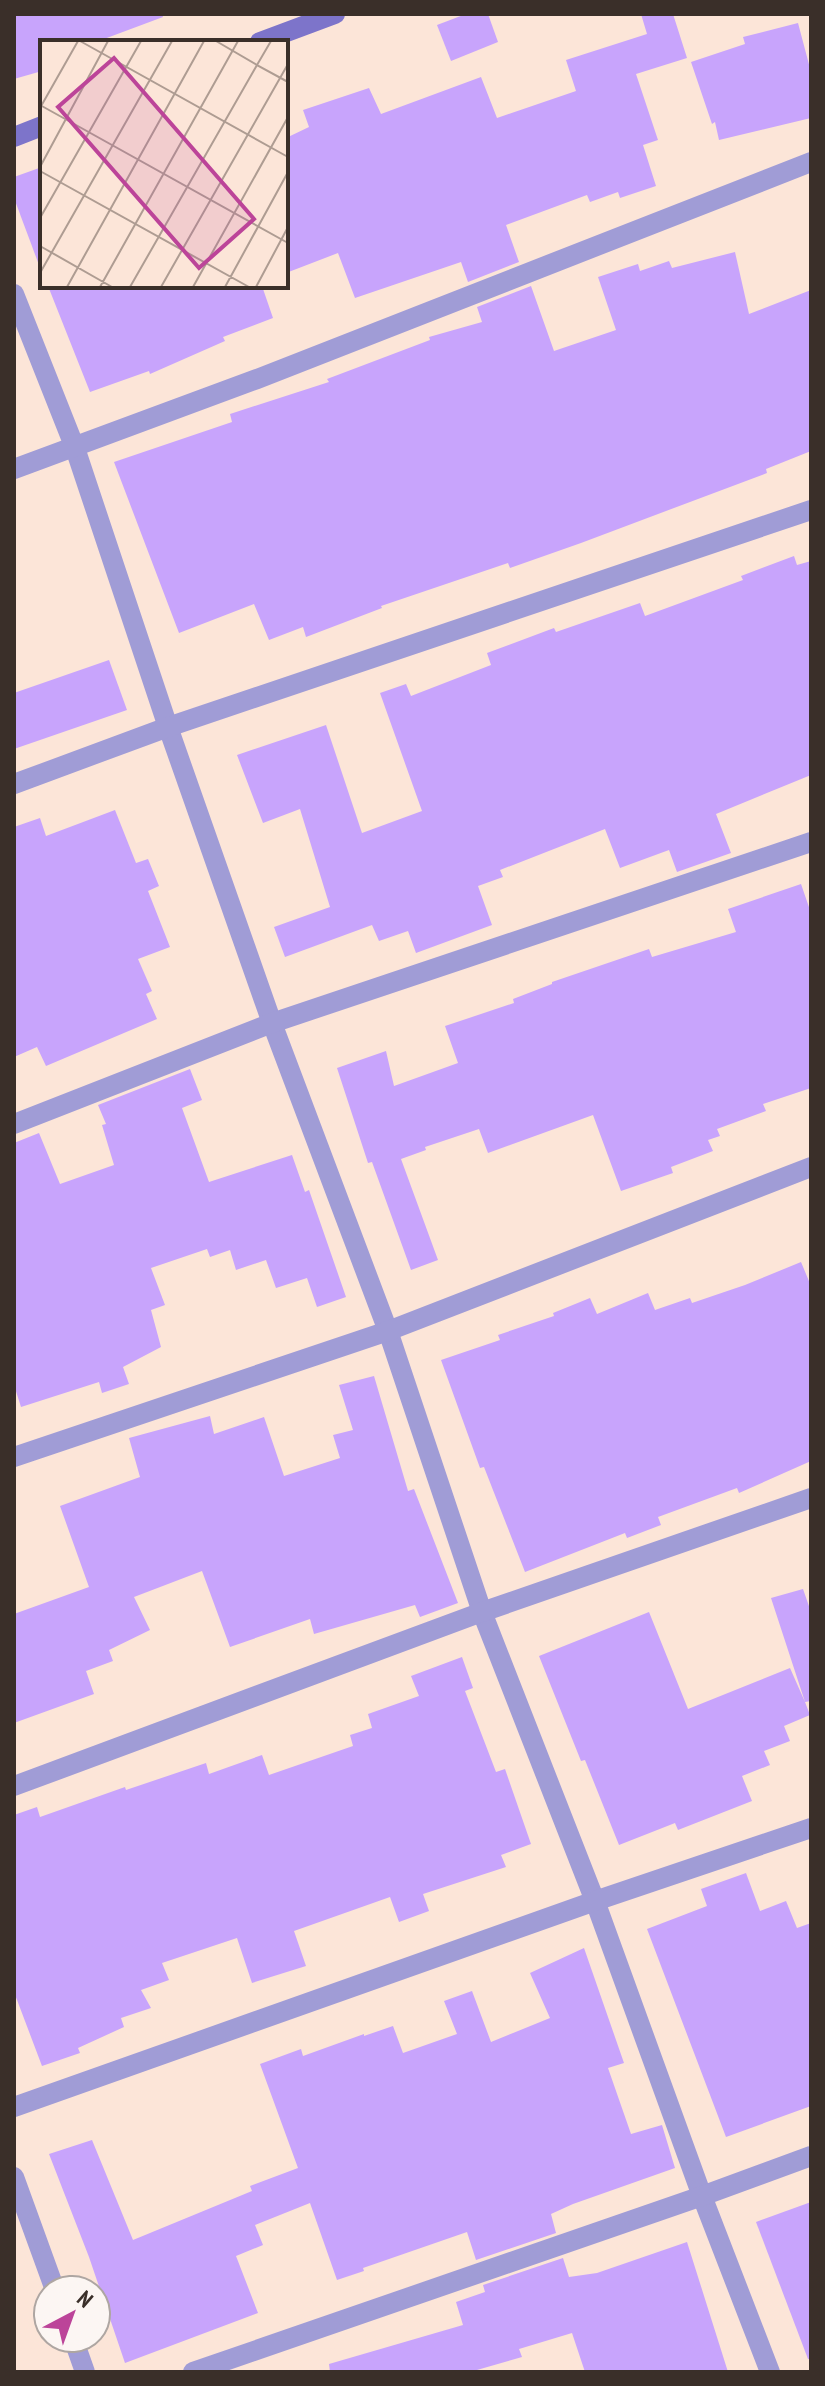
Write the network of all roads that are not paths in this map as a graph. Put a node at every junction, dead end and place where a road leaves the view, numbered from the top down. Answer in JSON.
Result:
{"nodes":[{"id":1,"x":335,"y":14,"type":"edge"},
{"id":2,"x":265,"y":40,"type":"edge"},
{"id":3,"x":40,"y":127,"type":"edge"},
{"id":4,"x":14,"y":137,"type":"edge"},
{"id":5,"x":811,"y":162,"type":"edge"},
{"id":6,"x":14,"y":294,"type":"edge"},
{"id":7,"x":75,"y":448,"type":"junction"},
{"id":8,"x":14,"y":469,"type":"edge"},
{"id":9,"x":811,"y":510,"type":"edge"},
{"id":10,"x":168,"y":727,"type":"junction"},
{"id":11,"x":14,"y":784,"type":"edge"},
{"id":12,"x":811,"y":842,"type":"edge"},
{"id":13,"x":272,"y":1023,"type":"junction"},
{"id":14,"x":14,"y":1124,"type":"edge"},
{"id":15,"x":811,"y":1167,"type":"edge"},
{"id":16,"x":388,"y":1331,"type":"junction"},
{"id":17,"x":14,"y":1457,"type":"edge"},
{"id":18,"x":811,"y":1498,"type":"edge"},
{"id":19,"x":482,"y":1612,"type":"junction"},
{"id":20,"x":14,"y":1786,"type":"edge"},
{"id":21,"x":811,"y":1828,"type":"edge"},
{"id":22,"x":595,"y":1901,"type":"junction"},
{"id":23,"x":14,"y":2107,"type":"edge"},
{"id":24,"x":811,"y":2156,"type":"edge"},
{"id":25,"x":14,"y":2177,"type":"edge"},
{"id":26,"x":702,"y":2196,"type":"junction"},
{"id":27,"x":49,"y":2274,"type":"edge"},
{"id":28,"x":193,"y":2372,"type":"edge"},
{"id":29,"x":770,"y":2372,"type":"edge"}],
"edges":[{"from":1,"to":2,"type":"street"},
{"from":3,"to":4,"type":"street"},
{"from":5,"to":7,"type":"street"},
{"from":6,"to":7,"type":"street"},
{"from":7,"to":8,"type":"street"},
{"from":7,"to":10,"type":"street"},
{"from":9,"to":10,"type":"street"},
{"from":10,"to":11,"type":"street"},
{"from":10,"to":13,"type":"street"},
{"from":12,"to":13,"type":"street"},
{"from":13,"to":14,"type":"street"},
{"from":13,"to":16,"type":"street"},
{"from":15,"to":16,"type":"street"},
{"from":16,"to":17,"type":"street"},
{"from":16,"to":19,"type":"street"},
{"from":18,"to":19,"type":"street"},
{"from":19,"to":20,"type":"street"},
{"from":19,"to":22,"type":"street"},
{"from":21,"to":22,"type":"street"},
{"from":22,"to":23,"type":"street"},
{"from":22,"to":26,"type":"street"},
{"from":24,"to":26,"type":"street"},
{"from":25,"to":27,"type":"street"},
{"from":26,"to":28,"type":"street"},
{"from":26,"to":29,"type":"street"}]}
